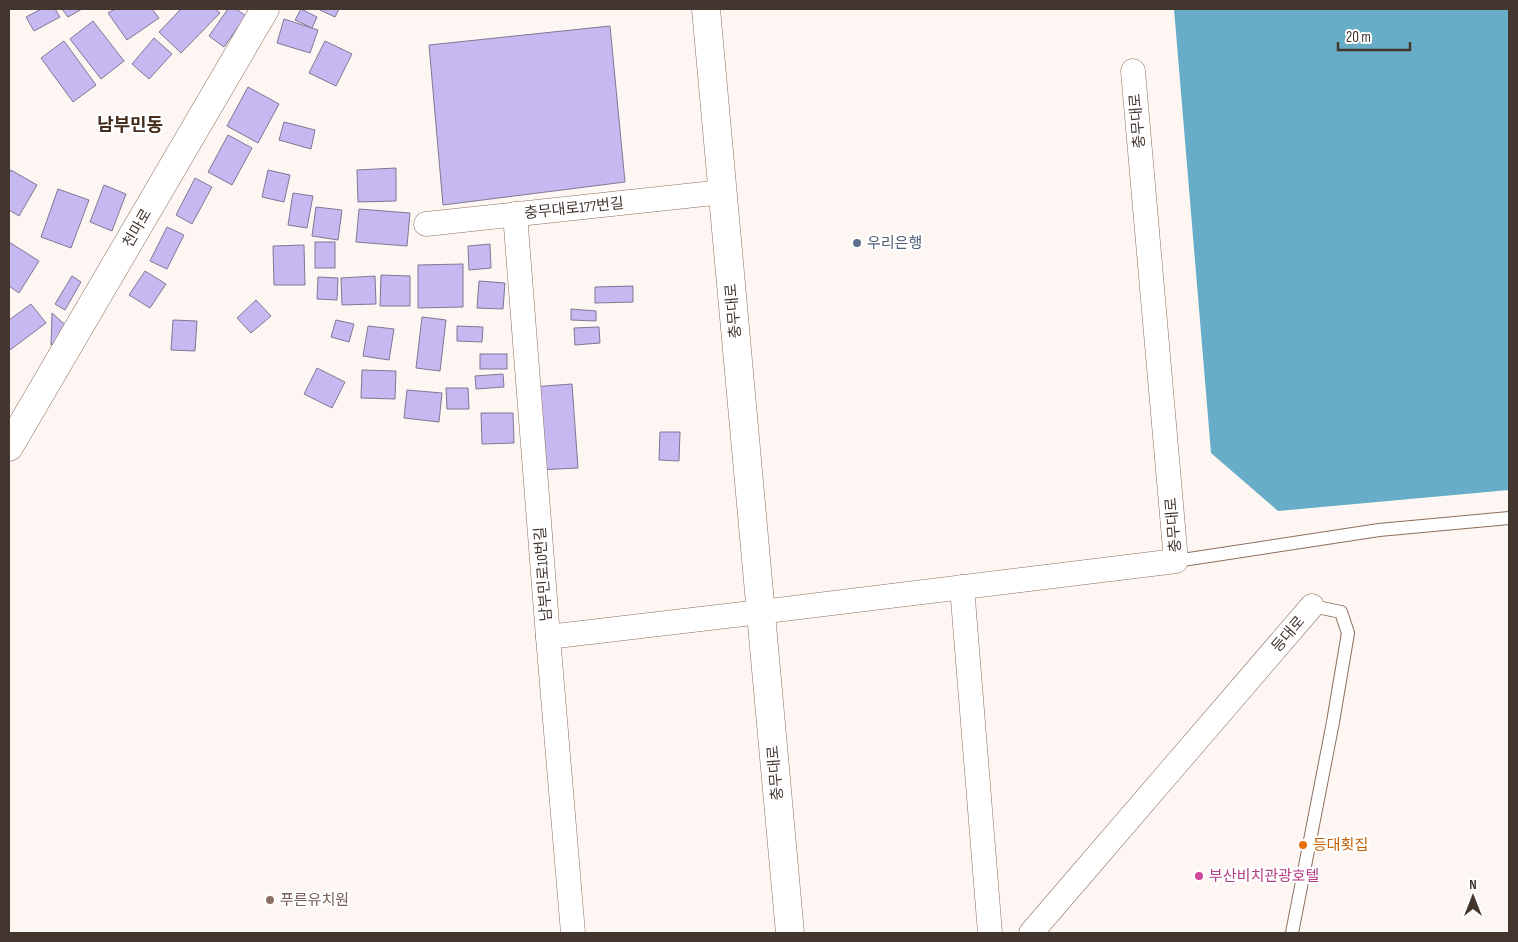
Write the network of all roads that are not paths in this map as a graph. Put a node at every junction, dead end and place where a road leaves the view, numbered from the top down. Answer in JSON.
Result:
{"nodes":[{"id":1,"x":265,"y":9,"type":"edge"},
{"id":2,"x":706,"y":9,"type":"edge"},
{"id":3,"x":1132,"y":71,"type":"dead end"},
{"id":4,"x":723,"y":192,"type":"junction"},
{"id":5,"x":515,"y":214,"type":"junction"},
{"id":6,"x":426,"y":224,"type":"dead end"},
{"id":7,"x":9,"y":447,"type":"edge"},
{"id":8,"x":1509,"y":518,"type":"edge"},
{"id":9,"x":1176,"y":561,"type":"junction"},
{"id":10,"x":962,"y":587,"type":"junction"},
{"id":11,"x":1312,"y":606,"type":"joint"},
{"id":12,"x":760,"y":612,"type":"junction"},
{"id":13,"x":548,"y":637,"type":"junction"},
{"id":14,"x":573,"y":933,"type":"edge"},
{"id":15,"x":790,"y":933,"type":"edge"},
{"id":16,"x":990,"y":933,"type":"edge"},
{"id":17,"x":1031,"y":933,"type":"edge"},
{"id":18,"x":1292,"y":933,"type":"edge"}],
"edges":[{"from":1,"to":7,"type":"main road","name":"천마로"},
{"from":2,"to":4,"type":"main road","name":"충무대로"},
{"from":3,"to":9,"type":"street","name":"충무대로"},
{"from":4,"to":5,"type":"street","name":"충무대로177번길"},
{"from":4,"to":12,"type":"main road","name":"충무대로"},
{"from":5,"to":6,"type":"street","name":"충무대로177번길"},
{"from":5,"to":13,"type":"street","name":"남부민로10번길"},
{"from":8,"to":9,"type":"lane"},
{"from":9,"to":10,"type":"street","name":"충무대로"},
{"from":10,"to":12,"type":"street","name":"충무대로"},
{"from":10,"to":16,"type":"street"},
{"from":11,"to":17,"type":"street","name":"등대로"},
{"from":11,"to":18,"type":"lane","name":"등대로"},
{"from":12,"to":13,"type":"street","name":"충무대로"},
{"from":12,"to":15,"type":"main road","name":"충무대로"},
{"from":13,"to":14,"type":"street","name":"남부민로10번길"}]}
